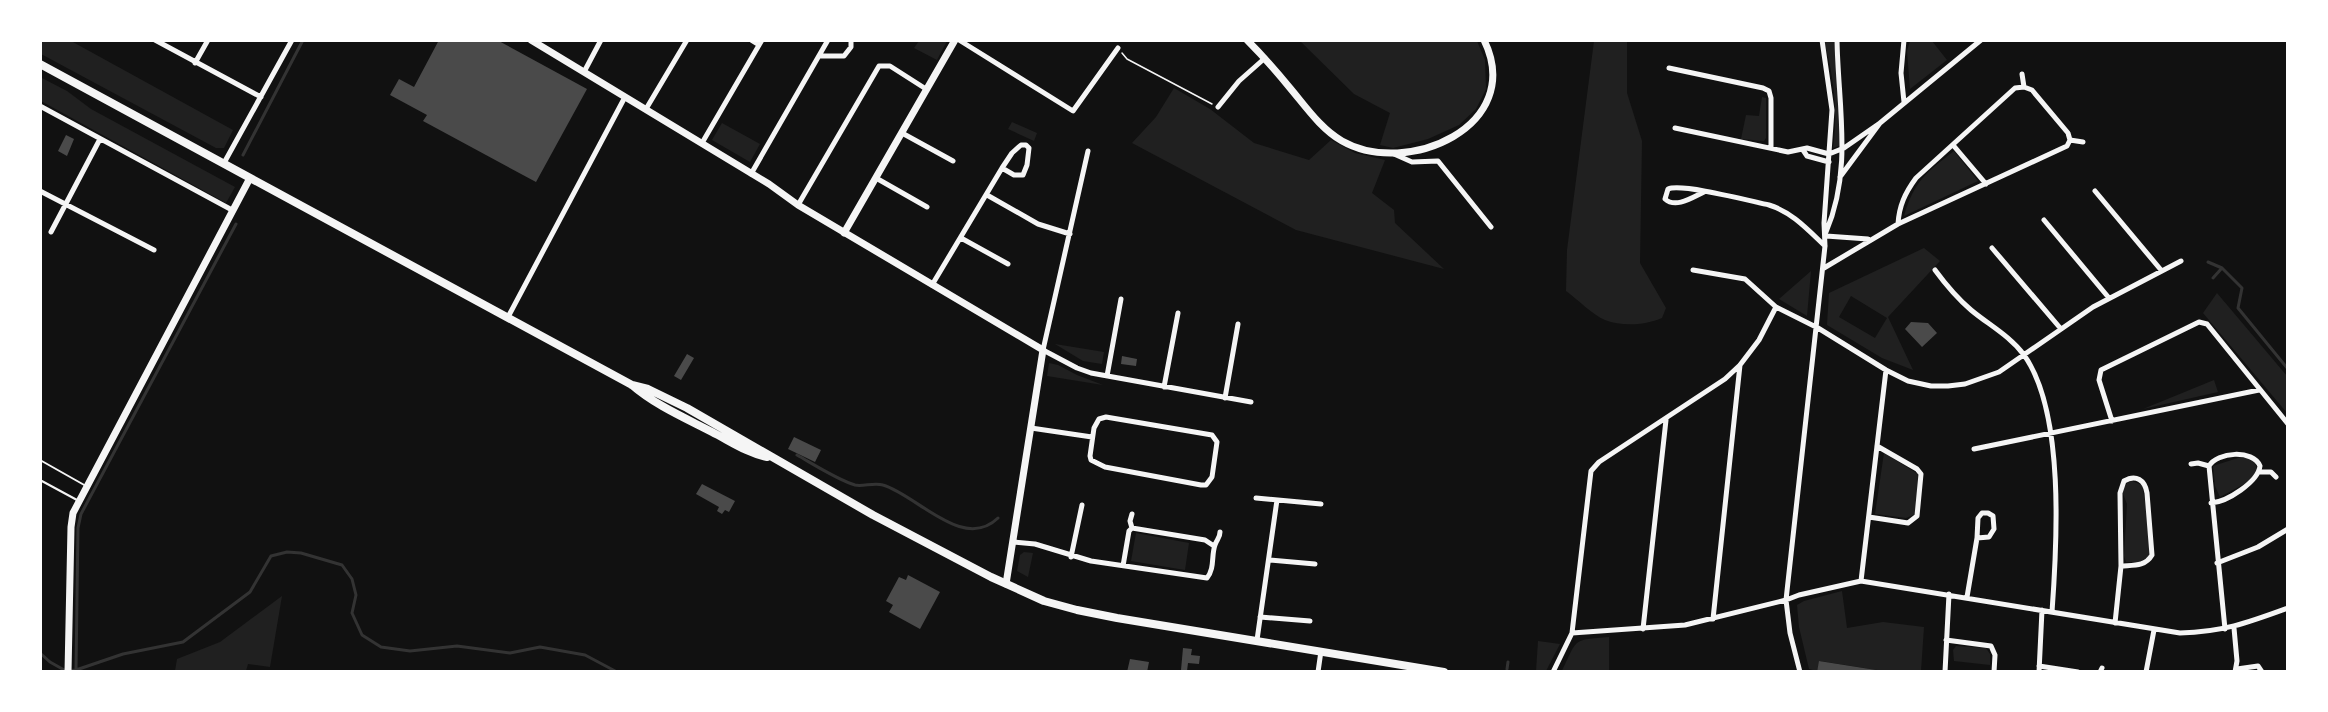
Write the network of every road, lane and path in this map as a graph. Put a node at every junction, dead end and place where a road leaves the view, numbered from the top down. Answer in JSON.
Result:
{"nodes":[{"id":1,"x":156,"y":40,"type":"edge"},
{"id":2,"x":207,"y":40,"type":"edge"},
{"id":3,"x":292,"y":40,"type":"edge"},
{"id":4,"x":531,"y":40,"type":"edge"},
{"id":5,"x":601,"y":40,"type":"edge"},
{"id":6,"x":687,"y":40,"type":"edge"},
{"id":7,"x":751,"y":40,"type":"edge"},
{"id":8,"x":828,"y":40,"type":"edge"},
{"id":9,"x":851,"y":40,"type":"edge"},
{"id":10,"x":957,"y":40,"type":"edge"},
{"id":11,"x":1247,"y":40,"type":"edge"},
{"id":12,"x":1484,"y":40,"type":"edge"},
{"id":13,"x":1904,"y":40,"type":"edge"},
{"id":14,"x":1981,"y":40,"type":"edge"},
{"id":15,"x":1820,"y":41,"type":"edge"},
{"id":16,"x":1837,"y":41,"type":"edge"},
{"id":17,"x":760,"y":43,"type":"edge"},
{"id":18,"x":1118,"y":48,"type":"joint"},
{"id":19,"x":820,"y":56,"type":"junction"},
{"id":20,"x":1265,"y":58,"type":"junction"},
{"id":21,"x":195,"y":63,"type":"junction"},
{"id":22,"x":40,"y":64,"type":"edge"},
{"id":23,"x":1669,"y":68,"type":"dead end"},
{"id":24,"x":584,"y":72,"type":"junction"},
{"id":25,"x":2022,"y":74,"type":"dead end"},
{"id":26,"x":2024,"y":87,"type":"junction"},
{"id":27,"x":926,"y":89,"type":"junction"},
{"id":28,"x":261,"y":97,"type":"junction"},
{"id":29,"x":625,"y":97,"type":"junction"},
{"id":30,"x":1904,"y":102,"type":"junction"},
{"id":31,"x":40,"y":106,"type":"edge"},
{"id":32,"x":1218,"y":107,"type":"joint"},
{"id":33,"x":646,"y":109,"type":"junction"},
{"id":34,"x":1880,"y":123,"type":"junction"},
{"id":35,"x":1675,"y":128,"type":"dead end"},
{"id":36,"x":902,"y":133,"type":"junction"},
{"id":37,"x":100,"y":139,"type":"junction"},
{"id":38,"x":2070,"y":141,"type":"junction"},
{"id":39,"x":2083,"y":141,"type":"dead end"},
{"id":40,"x":702,"y":143,"type":"junction"},
{"id":41,"x":1953,"y":145,"type":"junction"},
{"id":42,"x":1771,"y":148,"type":"junction"},
{"id":43,"x":1844,"y":148,"type":"junction"},
{"id":44,"x":1803,"y":150,"type":"junction"},
{"id":45,"x":1088,"y":151,"type":"dead end"},
{"id":46,"x":1394,"y":154,"type":"junction"},
{"id":47,"x":1829,"y":154,"type":"junction"},
{"id":48,"x":953,"y":161,"type":"dead end"},
{"id":49,"x":1829,"y":162,"type":"junction"},
{"id":50,"x":224,"y":163,"type":"junction"},
{"id":51,"x":1002,"y":168,"type":"junction"},
{"id":52,"x":752,"y":174,"type":"junction"},
{"id":53,"x":1840,"y":177,"type":"junction"},
{"id":54,"x":250,"y":178,"type":"junction"},
{"id":55,"x":876,"y":178,"type":"junction"},
{"id":56,"x":1986,"y":184,"type":"junction"},
{"id":57,"x":40,"y":191,"type":"edge"},
{"id":58,"x":2095,"y":191,"type":"dead end"},
{"id":59,"x":1704,"y":192,"type":"junction"},
{"id":60,"x":987,"y":195,"type":"junction"},
{"id":61,"x":798,"y":205,"type":"junction"},
{"id":62,"x":66,"y":206,"type":"junction"},
{"id":63,"x":1825,"y":206,"type":"junction"},
{"id":64,"x":927,"y":207,"type":"dead end"},
{"id":65,"x":1834,"y":207,"type":"junction"},
{"id":66,"x":232,"y":210,"type":"junction"},
{"id":67,"x":2044,"y":220,"type":"dead end"},
{"id":68,"x":1898,"y":224,"type":"junction"},
{"id":69,"x":1491,"y":227,"type":"dead end"},
{"id":70,"x":51,"y":232,"type":"dead end"},
{"id":71,"x":844,"y":233,"type":"junction"},
{"id":72,"x":1070,"y":234,"type":"junction"},
{"id":73,"x":1826,"y":235,"type":"junction"},
{"id":74,"x":961,"y":238,"type":"junction"},
{"id":75,"x":1870,"y":239,"type":"junction"},
{"id":76,"x":1826,"y":246,"type":"junction"},
{"id":77,"x":1992,"y":248,"type":"dead end"},
{"id":78,"x":154,"y":250,"type":"dead end"},
{"id":79,"x":2181,"y":261,"type":"dead end"},
{"id":80,"x":1008,"y":264,"type":"dead end"},
{"id":81,"x":1824,"y":268,"type":"junction"},
{"id":82,"x":1693,"y":270,"type":"dead end"},
{"id":83,"x":1935,"y":270,"type":"dead end"},
{"id":84,"x":2162,"y":270,"type":"junction"},
{"id":85,"x":932,"y":285,"type":"junction"},
{"id":86,"x":2109,"y":298,"type":"junction"},
{"id":87,"x":1121,"y":300,"type":"dead end"},
{"id":88,"x":1776,"y":307,"type":"junction"},
{"id":89,"x":1178,"y":313,"type":"dead end"},
{"id":90,"x":508,"y":317,"type":"junction"},
{"id":91,"x":1238,"y":324,"type":"dead end"},
{"id":92,"x":1818,"y":328,"type":"junction"},
{"id":93,"x":2061,"y":329,"type":"junction"},
{"id":94,"x":1043,"y":350,"type":"junction"},
{"id":95,"x":2024,"y":355,"type":"junction"},
{"id":96,"x":1740,"y":365,"type":"junction"},
{"id":97,"x":1886,"y":370,"type":"junction"},
{"id":98,"x":1107,"y":376,"type":"junction"},
{"id":99,"x":1164,"y":387,"type":"junction"},
{"id":100,"x":2259,"y":390,"type":"junction"},
{"id":101,"x":1225,"y":398,"type":"junction"},
{"id":102,"x":1251,"y":402,"type":"dead end"},
{"id":103,"x":1666,"y":420,"type":"junction"},
{"id":104,"x":2112,"y":422,"type":"junction"},
{"id":105,"x":2288,"y":424,"type":"edge"},
{"id":106,"x":1031,"y":428,"type":"junction"},
{"id":107,"x":2050,"y":433,"type":"junction"},
{"id":108,"x":1092,"y":437,"type":"junction"},
{"id":109,"x":1877,"y":446,"type":"junction"},
{"id":110,"x":1974,"y":449,"type":"dead end"},
{"id":111,"x":40,"y":460,"type":"edge"},
{"id":112,"x":2191,"y":464,"type":"dead end"},
{"id":113,"x":2209,"y":466,"type":"junction"},
{"id":114,"x":2259,"y":472,"type":"junction"},
{"id":115,"x":2276,"y":477,"type":"dead end"},
{"id":116,"x":40,"y":480,"type":"edge"},
{"id":117,"x":86,"y":486,"type":"junction"},
{"id":118,"x":1256,"y":498,"type":"dead end"},
{"id":119,"x":78,"y":500,"type":"junction"},
{"id":120,"x":1277,"y":500,"type":"junction"},
{"id":121,"x":2211,"y":503,"type":"junction"},
{"id":122,"x":1321,"y":504,"type":"dead end"},
{"id":123,"x":1082,"y":505,"type":"dead end"},
{"id":124,"x":1132,"y":514,"type":"dead end"},
{"id":125,"x":1869,"y":517,"type":"junction"},
{"id":126,"x":1132,"y":528,"type":"junction"},
{"id":127,"x":2288,"y":529,"type":"edge"},
{"id":128,"x":1220,"y":531,"type":"dead end"},
{"id":129,"x":1977,"y":538,"type":"junction"},
{"id":130,"x":1014,"y":543,"type":"junction"},
{"id":131,"x":1214,"y":546,"type":"junction"},
{"id":132,"x":1071,"y":556,"type":"junction"},
{"id":133,"x":1269,"y":560,"type":"junction"},
{"id":134,"x":2217,"y":563,"type":"junction"},
{"id":135,"x":1316,"y":564,"type":"dead end"},
{"id":136,"x":1123,"y":566,"type":"junction"},
{"id":137,"x":2121,"y":566,"type":"junction"},
{"id":138,"x":1862,"y":581,"type":"junction"},
{"id":139,"x":1006,"y":584,"type":"junction"},
{"id":140,"x":1949,"y":594,"type":"junction"},
{"id":141,"x":1967,"y":597,"type":"junction"},
{"id":142,"x":1786,"y":600,"type":"junction"},
{"id":143,"x":2287,"y":608,"type":"edge"},
{"id":144,"x":2042,"y":610,"type":"junction"},
{"id":145,"x":2052,"y":612,"type":"junction"},
{"id":146,"x":1260,"y":617,"type":"junction"},
{"id":147,"x":1713,"y":619,"type":"junction"},
{"id":148,"x":1310,"y":621,"type":"dead end"},
{"id":149,"x":2115,"y":623,"type":"junction"},
{"id":150,"x":2234,"y":628,"type":"junction"},
{"id":151,"x":1643,"y":629,"type":"junction"},
{"id":152,"x":2225,"y":629,"type":"junction"},
{"id":153,"x":2154,"y":630,"type":"junction"},
{"id":154,"x":1572,"y":633,"type":"junction"},
{"id":155,"x":1257,"y":640,"type":"junction"},
{"id":156,"x":1946,"y":640,"type":"junction"},
{"id":157,"x":1321,"y":651,"type":"junction"},
{"id":158,"x":2039,"y":669,"type":"edge"},
{"id":159,"x":2236,"y":670,"type":"edge"},
{"id":160,"x":68,"y":672,"type":"edge"},
{"id":161,"x":1318,"y":672,"type":"edge"},
{"id":162,"x":1444,"y":672,"type":"edge"},
{"id":163,"x":1553,"y":672,"type":"edge"},
{"id":164,"x":1800,"y":672,"type":"edge"},
{"id":165,"x":1945,"y":672,"type":"edge"},
{"id":166,"x":1994,"y":672,"type":"edge"},
{"id":167,"x":2078,"y":672,"type":"edge"},
{"id":168,"x":2146,"y":672,"type":"edge"},
{"id":169,"x":2262,"y":672,"type":"edge"}],
"edges":[{"from":1,"to":21,"type":"street"},
{"from":2,"to":21,"type":"street"},
{"from":3,"to":28,"type":"street"},
{"from":4,"to":24,"type":"street"},
{"from":5,"to":24,"type":"street"},
{"from":6,"to":33,"type":"street"},
{"from":7,"to":17,"type":"street"},
{"from":8,"to":19,"type":"street"},
{"from":9,"to":19,"type":"street"},
{"from":10,"to":18,"type":"street"},
{"from":10,"to":27,"type":"street"},
{"from":11,"to":20,"type":"street"},
{"from":12,"to":46,"type":"street"},
{"from":13,"to":30,"type":"street"},
{"from":14,"to":30,"type":"street"},
{"from":15,"to":47,"type":"street"},
{"from":16,"to":43,"type":"street"},
{"from":17,"to":40,"type":"street"},
{"from":18,"to":32,"type":"path"},
{"from":19,"to":52,"type":"street"},
{"from":20,"to":32,"type":"street"},
{"from":20,"to":46,"type":"street"},
{"from":21,"to":28,"type":"street"},
{"from":22,"to":50,"type":"main road"},
{"from":23,"to":42,"type":"street"},
{"from":24,"to":29,"type":"street"},
{"from":25,"to":26,"type":"street"},
{"from":26,"to":38,"type":"street"},
{"from":26,"to":41,"type":"street"},
{"from":27,"to":36,"type":"street"},
{"from":27,"to":61,"type":"street"},
{"from":28,"to":50,"type":"street"},
{"from":29,"to":33,"type":"street"},
{"from":29,"to":90,"type":"street"},
{"from":30,"to":34,"type":"street"},
{"from":31,"to":37,"type":"street"},
{"from":33,"to":40,"type":"street"},
{"from":34,"to":43,"type":"street"},
{"from":34,"to":53,"type":"street"},
{"from":35,"to":42,"type":"street"},
{"from":36,"to":48,"type":"street"},
{"from":36,"to":55,"type":"street"},
{"from":37,"to":62,"type":"street"},
{"from":37,"to":66,"type":"street"},
{"from":38,"to":39,"type":"street"},
{"from":38,"to":56,"type":"street"},
{"from":40,"to":52,"type":"street"},
{"from":41,"to":56,"type":"street"},
{"from":41,"to":68,"type":"street"},
{"from":42,"to":44,"type":"street"},
{"from":43,"to":47,"type":"street"},
{"from":43,"to":53,"type":"street"},
{"from":44,"to":47,"type":"street"},
{"from":44,"to":49,"type":"street"},
{"from":45,"to":72,"type":"street"},
{"from":46,"to":69,"type":"street"},
{"from":47,"to":49,"type":"street"},
{"from":49,"to":63,"type":"street"},
{"from":50,"to":54,"type":"main road"},
{"from":51,"to":51,"type":"street"},
{"from":51,"to":60,"type":"street"},
{"from":52,"to":61,"type":"street"},
{"from":53,"to":65,"type":"street"},
{"from":54,"to":66,"type":"street"},
{"from":54,"to":90,"type":"main road"},
{"from":55,"to":64,"type":"street"},
{"from":55,"to":71,"type":"street"},
{"from":56,"to":68,"type":"street"},
{"from":57,"to":62,"type":"street"},
{"from":58,"to":84,"type":"street"},
{"from":59,"to":59,"type":"street"},
{"from":59,"to":76,"type":"street"},
{"from":60,"to":72,"type":"street"},
{"from":60,"to":74,"type":"street"},
{"from":61,"to":71,"type":"street"},
{"from":62,"to":70,"type":"street"},
{"from":62,"to":78,"type":"street"},
{"from":63,"to":65,"type":"street"},
{"from":63,"to":73,"type":"street"},
{"from":65,"to":73,"type":"street"},
{"from":66,"to":117,"type":"street"},
{"from":67,"to":86,"type":"street"},
{"from":68,"to":75,"type":"street"},
{"from":71,"to":85,"type":"street"},
{"from":72,"to":94,"type":"street"},
{"from":73,"to":75,"type":"street"},
{"from":73,"to":76,"type":"street"},
{"from":74,"to":80,"type":"street"},
{"from":74,"to":85,"type":"street"},
{"from":75,"to":81,"type":"street"},
{"from":76,"to":81,"type":"street"},
{"from":77,"to":93,"type":"street"},
{"from":79,"to":84,"type":"street"},
{"from":81,"to":92,"type":"street"},
{"from":82,"to":88,"type":"street"},
{"from":83,"to":95,"type":"street"},
{"from":84,"to":86,"type":"street"},
{"from":85,"to":94,"type":"street"},
{"from":86,"to":93,"type":"street"},
{"from":87,"to":98,"type":"street"},
{"from":88,"to":92,"type":"street"},
{"from":88,"to":96,"type":"street"},
{"from":89,"to":99,"type":"street"},
{"from":90,"to":139,"type":"main road"},
{"from":91,"to":101,"type":"street"},
{"from":92,"to":97,"type":"street"},
{"from":92,"to":142,"type":"street"},
{"from":93,"to":95,"type":"street"},
{"from":94,"to":98,"type":"street"},
{"from":94,"to":106,"type":"street"},
{"from":95,"to":97,"type":"street"},
{"from":95,"to":107,"type":"street"},
{"from":96,"to":103,"type":"street"},
{"from":96,"to":147,"type":"street"},
{"from":97,"to":109,"type":"street"},
{"from":98,"to":99,"type":"street"},
{"from":99,"to":101,"type":"street"},
{"from":100,"to":104,"type":"street"},
{"from":100,"to":104,"type":"street"},
{"from":100,"to":105,"type":"street"},
{"from":101,"to":102,"type":"street"},
{"from":103,"to":151,"type":"street"},
{"from":103,"to":154,"type":"street"},
{"from":104,"to":107,"type":"street"},
{"from":106,"to":108,"type":"street"},
{"from":106,"to":130,"type":"street"},
{"from":107,"to":110,"type":"street"},
{"from":107,"to":145,"type":"street"},
{"from":108,"to":108,"type":"street"},
{"from":109,"to":125,"type":"street"},
{"from":109,"to":125,"type":"street"},
{"from":111,"to":117,"type":"lane"},
{"from":112,"to":113,"type":"street"},
{"from":113,"to":114,"type":"street"},
{"from":113,"to":121,"type":"street"},
{"from":114,"to":115,"type":"street"},
{"from":114,"to":121,"type":"street"},
{"from":116,"to":119,"type":"lane"},
{"from":117,"to":119,"type":"street"},
{"from":118,"to":120,"type":"street"},
{"from":119,"to":160,"type":"street"},
{"from":120,"to":122,"type":"street"},
{"from":120,"to":133,"type":"street"},
{"from":121,"to":134,"type":"street"},
{"from":123,"to":132,"type":"street"},
{"from":124,"to":126,"type":"street"},
{"from":125,"to":138,"type":"street"},
{"from":126,"to":131,"type":"street"},
{"from":126,"to":136,"type":"street"},
{"from":127,"to":134,"type":"street"},
{"from":128,"to":131,"type":"street"},
{"from":129,"to":129,"type":"street"},
{"from":129,"to":141,"type":"street"},
{"from":130,"to":132,"type":"street"},
{"from":130,"to":139,"type":"street"},
{"from":131,"to":136,"type":"street"},
{"from":132,"to":136,"type":"street"},
{"from":133,"to":135,"type":"street"},
{"from":133,"to":146,"type":"street"},
{"from":134,"to":152,"type":"street"},
{"from":137,"to":137,"type":"street"},
{"from":137,"to":149,"type":"street"},
{"from":138,"to":140,"type":"street"},
{"from":138,"to":142,"type":"street"},
{"from":139,"to":155,"type":"main road"},
{"from":140,"to":141,"type":"street"},
{"from":140,"to":156,"type":"street"},
{"from":141,"to":144,"type":"street"},
{"from":142,"to":147,"type":"street"},
{"from":142,"to":164,"type":"street"},
{"from":143,"to":150,"type":"street"},
{"from":144,"to":145,"type":"street"},
{"from":144,"to":158,"type":"street"},
{"from":145,"to":149,"type":"street"},
{"from":146,"to":148,"type":"street"},
{"from":146,"to":155,"type":"street"},
{"from":147,"to":151,"type":"street"},
{"from":149,"to":153,"type":"street"},
{"from":150,"to":152,"type":"street"},
{"from":150,"to":159,"type":"street"},
{"from":151,"to":154,"type":"street"},
{"from":152,"to":153,"type":"street"},
{"from":153,"to":168,"type":"street"},
{"from":154,"to":163,"type":"street"},
{"from":155,"to":157,"type":"main road"},
{"from":156,"to":165,"type":"street"},
{"from":156,"to":166,"type":"street"},
{"from":157,"to":161,"type":"street"},
{"from":157,"to":162,"type":"main road"},
{"from":158,"to":167,"type":"street"},
{"from":159,"to":169,"type":"street"}]}
